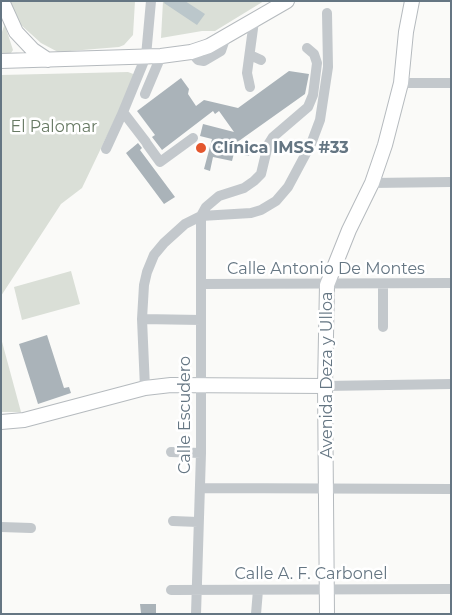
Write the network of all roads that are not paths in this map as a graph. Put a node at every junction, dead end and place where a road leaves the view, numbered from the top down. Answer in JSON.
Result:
{"nodes":[{"id":1,"x":2,"y":1,"type":"edge"},
{"id":2,"x":151,"y":1,"type":"edge"},
{"id":3,"x":287,"y":1,"type":"edge"},
{"id":4,"x":412,"y":1,"type":"edge"},
{"id":5,"x":328,"y":13,"type":"dead end"},
{"id":6,"x":254,"y":21,"type":"junction"},
{"id":7,"x":307,"y":48,"type":"dead end"},
{"id":8,"x":250,"y":55,"type":"junction"},
{"id":9,"x":154,"y":56,"type":"junction"},
{"id":10,"x":48,"y":60,"type":"junction"},
{"id":11,"x":260,"y":60,"type":"dead end"},
{"id":12,"x":1,"y":61,"type":"edge"},
{"id":13,"x":451,"y":82,"type":"edge"},
{"id":14,"x":400,"y":83,"type":"junction"},
{"id":15,"x":250,"y":87,"type":"dead end"},
{"id":16,"x":145,"y":94,"type":"dead end"},
{"id":17,"x":123,"y":112,"type":"junction"},
{"id":18,"x":193,"y":138,"type":"dead end"},
{"id":19,"x":106,"y":149,"type":"dead end"},
{"id":20,"x":451,"y":182,"type":"edge"},
{"id":21,"x":372,"y":183,"type":"junction"},
{"id":22,"x":201,"y":216,"type":"junction"},
{"id":23,"x":451,"y":283,"type":"edge"},
{"id":24,"x":200,"y":284,"type":"junction"},
{"id":25,"x":383,"y":284,"type":"junction"},
{"id":26,"x":327,"y":285,"type":"junction"},
{"id":27,"x":142,"y":319,"type":"junction"},
{"id":28,"x":200,"y":320,"type":"junction"},
{"id":29,"x":383,"y":327,"type":"dead end"},
{"id":30,"x":201,"y":384,"type":"junction"},
{"id":31,"x":451,"y":384,"type":"edge"},
{"id":32,"x":325,"y":386,"type":"junction"},
{"id":33,"x":145,"y":388,"type":"junction"},
{"id":34,"x":1,"y":422,"type":"edge"},
{"id":35,"x":171,"y":452,"type":"dead end"},
{"id":36,"x":201,"y":452,"type":"junction"},
{"id":37,"x":200,"y":488,"type":"junction"},
{"id":38,"x":327,"y":488,"type":"junction"},
{"id":39,"x":451,"y":489,"type":"edge"},
{"id":40,"x":172,"y":522,"type":"dead end"},
{"id":41,"x":198,"y":522,"type":"junction"},
{"id":42,"x":1,"y":527,"type":"edge"},
{"id":43,"x":31,"y":528,"type":"dead end"},
{"id":44,"x":326,"y":589,"type":"junction"},
{"id":45,"x":451,"y":589,"type":"edge"},
{"id":46,"x":171,"y":590,"type":"dead end"},
{"id":47,"x":196,"y":590,"type":"junction"},
{"id":48,"x":258,"y":590,"type":"junction"},
{"id":49,"x":196,"y":614,"type":"edge"},
{"id":50,"x":256,"y":614,"type":"edge"},
{"id":51,"x":327,"y":614,"type":"edge"}],
"edges":[{"from":1,"to":10,"type":"main road"},
{"from":2,"to":9,"type":"street"},
{"from":3,"to":6,"type":"main road"},
{"from":4,"to":14,"type":"main road","name":"Avenida Deza y Ulloa"},
{"from":5,"to":22,"type":"street"},
{"from":6,"to":8,"type":"street"},
{"from":6,"to":9,"type":"main road"},
{"from":7,"to":22,"type":"street"},
{"from":8,"to":11,"type":"street"},
{"from":8,"to":15,"type":"street"},
{"from":9,"to":10,"type":"main road"},
{"from":9,"to":16,"type":"street"},
{"from":9,"to":17,"type":"street"},
{"from":10,"to":12,"type":"main road"},
{"from":13,"to":14,"type":"street"},
{"from":14,"to":21,"type":"main road","name":"Avenida Deza y Ulloa"},
{"from":17,"to":18,"type":"street"},
{"from":17,"to":19,"type":"street"},
{"from":20,"to":21,"type":"street"},
{"from":21,"to":26,"type":"main road","name":"Avenida Deza y Ulloa"},
{"from":22,"to":24,"type":"street","name":"Calle Escudero"},
{"from":22,"to":27,"type":"street"},
{"from":23,"to":25,"type":"street","name":"Calle Antonio De Montes"},
{"from":24,"to":26,"type":"street","name":"Calle Antonio De Montes"},
{"from":24,"to":28,"type":"street","name":"Calle Escudero"},
{"from":25,"to":26,"type":"street","name":"Calle Antonio De Montes"},
{"from":25,"to":29,"type":"street"},
{"from":26,"to":32,"type":"main road","name":"Avenida Deza y Ulloa"},
{"from":27,"to":28,"type":"street"},
{"from":27,"to":33,"type":"street"},
{"from":28,"to":30,"type":"street","name":"Calle Escudero"},
{"from":30,"to":32,"type":"main road"},
{"from":30,"to":33,"type":"main road"},
{"from":30,"to":36,"type":"street","name":"Calle Escudero"},
{"from":31,"to":32,"type":"street"},
{"from":32,"to":38,"type":"main road","name":"Avenida Deza y Ulloa"},
{"from":33,"to":34,"type":"main road"},
{"from":35,"to":36,"type":"street"},
{"from":36,"to":37,"type":"street","name":"Calle Escudero"},
{"from":37,"to":38,"type":"street"},
{"from":37,"to":41,"type":"street","name":"Calle Escudero"},
{"from":38,"to":39,"type":"street"},
{"from":38,"to":44,"type":"main road","name":"Avenida Deza y Ulloa"},
{"from":40,"to":41,"type":"street"},
{"from":41,"to":47,"type":"street","name":"Calle Escudero"},
{"from":42,"to":43,"type":"street"},
{"from":44,"to":45,"type":"street","name":"Calle A. F. Carbonel"},
{"from":44,"to":48,"type":"street","name":"Calle A. F. Carbonel"},
{"from":44,"to":51,"type":"main road","name":"Avenida Deza y Ulloa"},
{"from":46,"to":47,"type":"street","name":"Calle A. F. Carbonel"},
{"from":47,"to":48,"type":"street","name":"Calle A. F. Carbonel"},
{"from":47,"to":49,"type":"street","name":"Calle Escudero"},
{"from":48,"to":50,"type":"street"}]}
